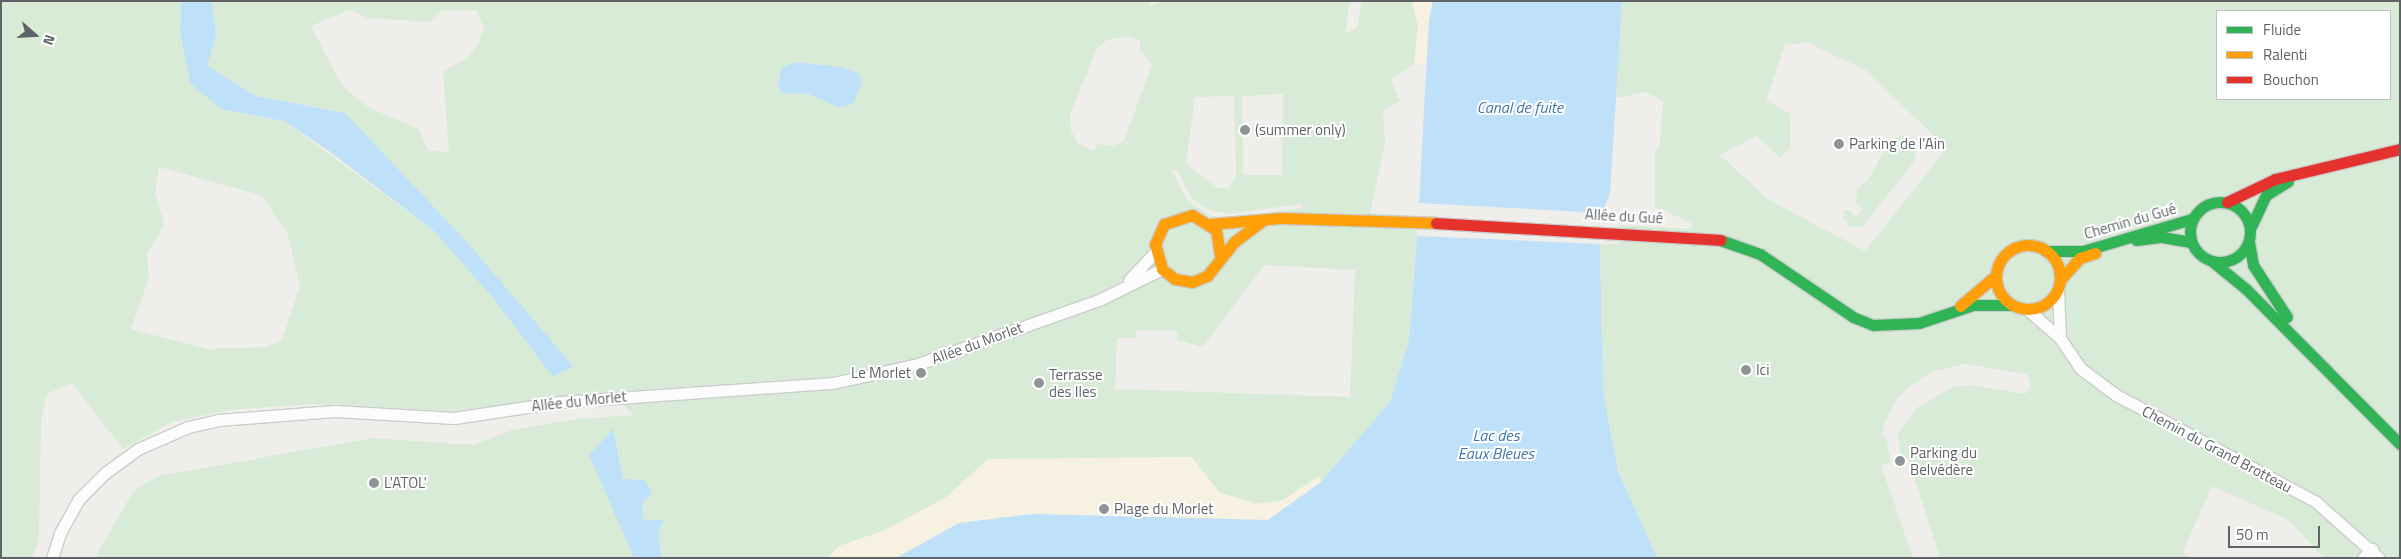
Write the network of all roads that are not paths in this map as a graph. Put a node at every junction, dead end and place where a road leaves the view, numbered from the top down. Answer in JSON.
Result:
{"nodes":[{"id":1,"x":2400,"y":149,"type":"edge"},
{"id":2,"x":2302,"y":172,"type":"junction"},
{"id":3,"x":2227,"y":202,"type":"junction"},
{"id":4,"x":2192,"y":219,"type":"junction"},
{"id":5,"x":1261,"y":222,"type":"junction"},
{"id":6,"x":1210,"y":224,"type":"junction"},
{"id":7,"x":2250,"y":229,"type":"junction"},
{"id":8,"x":2191,"y":242,"type":"junction"},
{"id":9,"x":2249,"y":242,"type":"junction"},
{"id":10,"x":2046,"y":251,"type":"junction"},
{"id":11,"x":1154,"y":252,"type":"junction"},
{"id":12,"x":1220,"y":255,"type":"junction"},
{"id":13,"x":2213,"y":262,"type":"junction"},
{"id":14,"x":1162,"y":269,"type":"junction"},
{"id":15,"x":1995,"y":276,"type":"junction"},
{"id":16,"x":1126,"y":284,"type":"junction"},
{"id":17,"x":2059,"y":285,"type":"junction"},
{"id":18,"x":2010,"y":305,"type":"junction"},
{"id":19,"x":1958,"y":308,"type":"junction"},
{"id":20,"x":2028,"y":310,"type":"junction"},
{"id":21,"x":2060,"y":338,"type":"junction"},
{"id":22,"x":2400,"y":430,"type":"edge"},
{"id":23,"x":2400,"y":444,"type":"edge"},
{"id":24,"x":2376,"y":553,"type":"edge"},
{"id":25,"x":52,"y":558,"type":"edge"},
{"id":26,"x":2363,"y":558,"type":"edge"}],
"edges":[{"from":1,"to":2,"type":"main road"},
{"from":2,"to":3,"type":"main road"},
{"from":2,"to":7,"type":"main road"},
{"from":3,"to":4,"type":"main road"},
{"from":3,"to":7,"type":"main road"},
{"from":4,"to":8,"type":"main road"},
{"from":4,"to":10,"type":"main road","name":"Chemin du Gué"},
{"from":5,"to":6,"type":"main road","name":"Allée du Gué"},
{"from":5,"to":12,"type":"main road","name":"Allée du Gué"},
{"from":5,"to":19,"type":"main road","name":"Allée du Gué"},
{"from":6,"to":11,"type":"main road"},
{"from":6,"to":12,"type":"main road"},
{"from":7,"to":9,"type":"main road"},
{"from":8,"to":13,"type":"main road"},
{"from":8,"to":17,"type":"main road","name":"Chemin du Gué"},
{"from":9,"to":13,"type":"main road"},
{"from":9,"to":22,"type":"main road"},
{"from":10,"to":15,"type":"main road"},
{"from":10,"to":17,"type":"main road"},
{"from":11,"to":14,"type":"main road"},
{"from":11,"to":16,"type":"street","name":"Allée du Morlet"},
{"from":12,"to":14,"type":"main road"},
{"from":13,"to":23,"type":"main road"},
{"from":14,"to":16,"type":"street","name":"Allée du Morlet"},
{"from":15,"to":18,"type":"main road"},
{"from":15,"to":19,"type":"main road","name":"Allée du Gué"},
{"from":16,"to":25,"type":"street","name":"Allée du Morlet"},
{"from":17,"to":20,"type":"main road"},
{"from":17,"to":21,"type":"street"},
{"from":18,"to":19,"type":"main road","name":"Allée du Gué"},
{"from":18,"to":20,"type":"main road"},
{"from":20,"to":21,"type":"street","name":"Chemin du Grand Brotteau"},
{"from":21,"to":24,"type":"street","name":"Chemin du Grand Brotteau"},
{"from":24,"to":26,"type":"street"}]}
